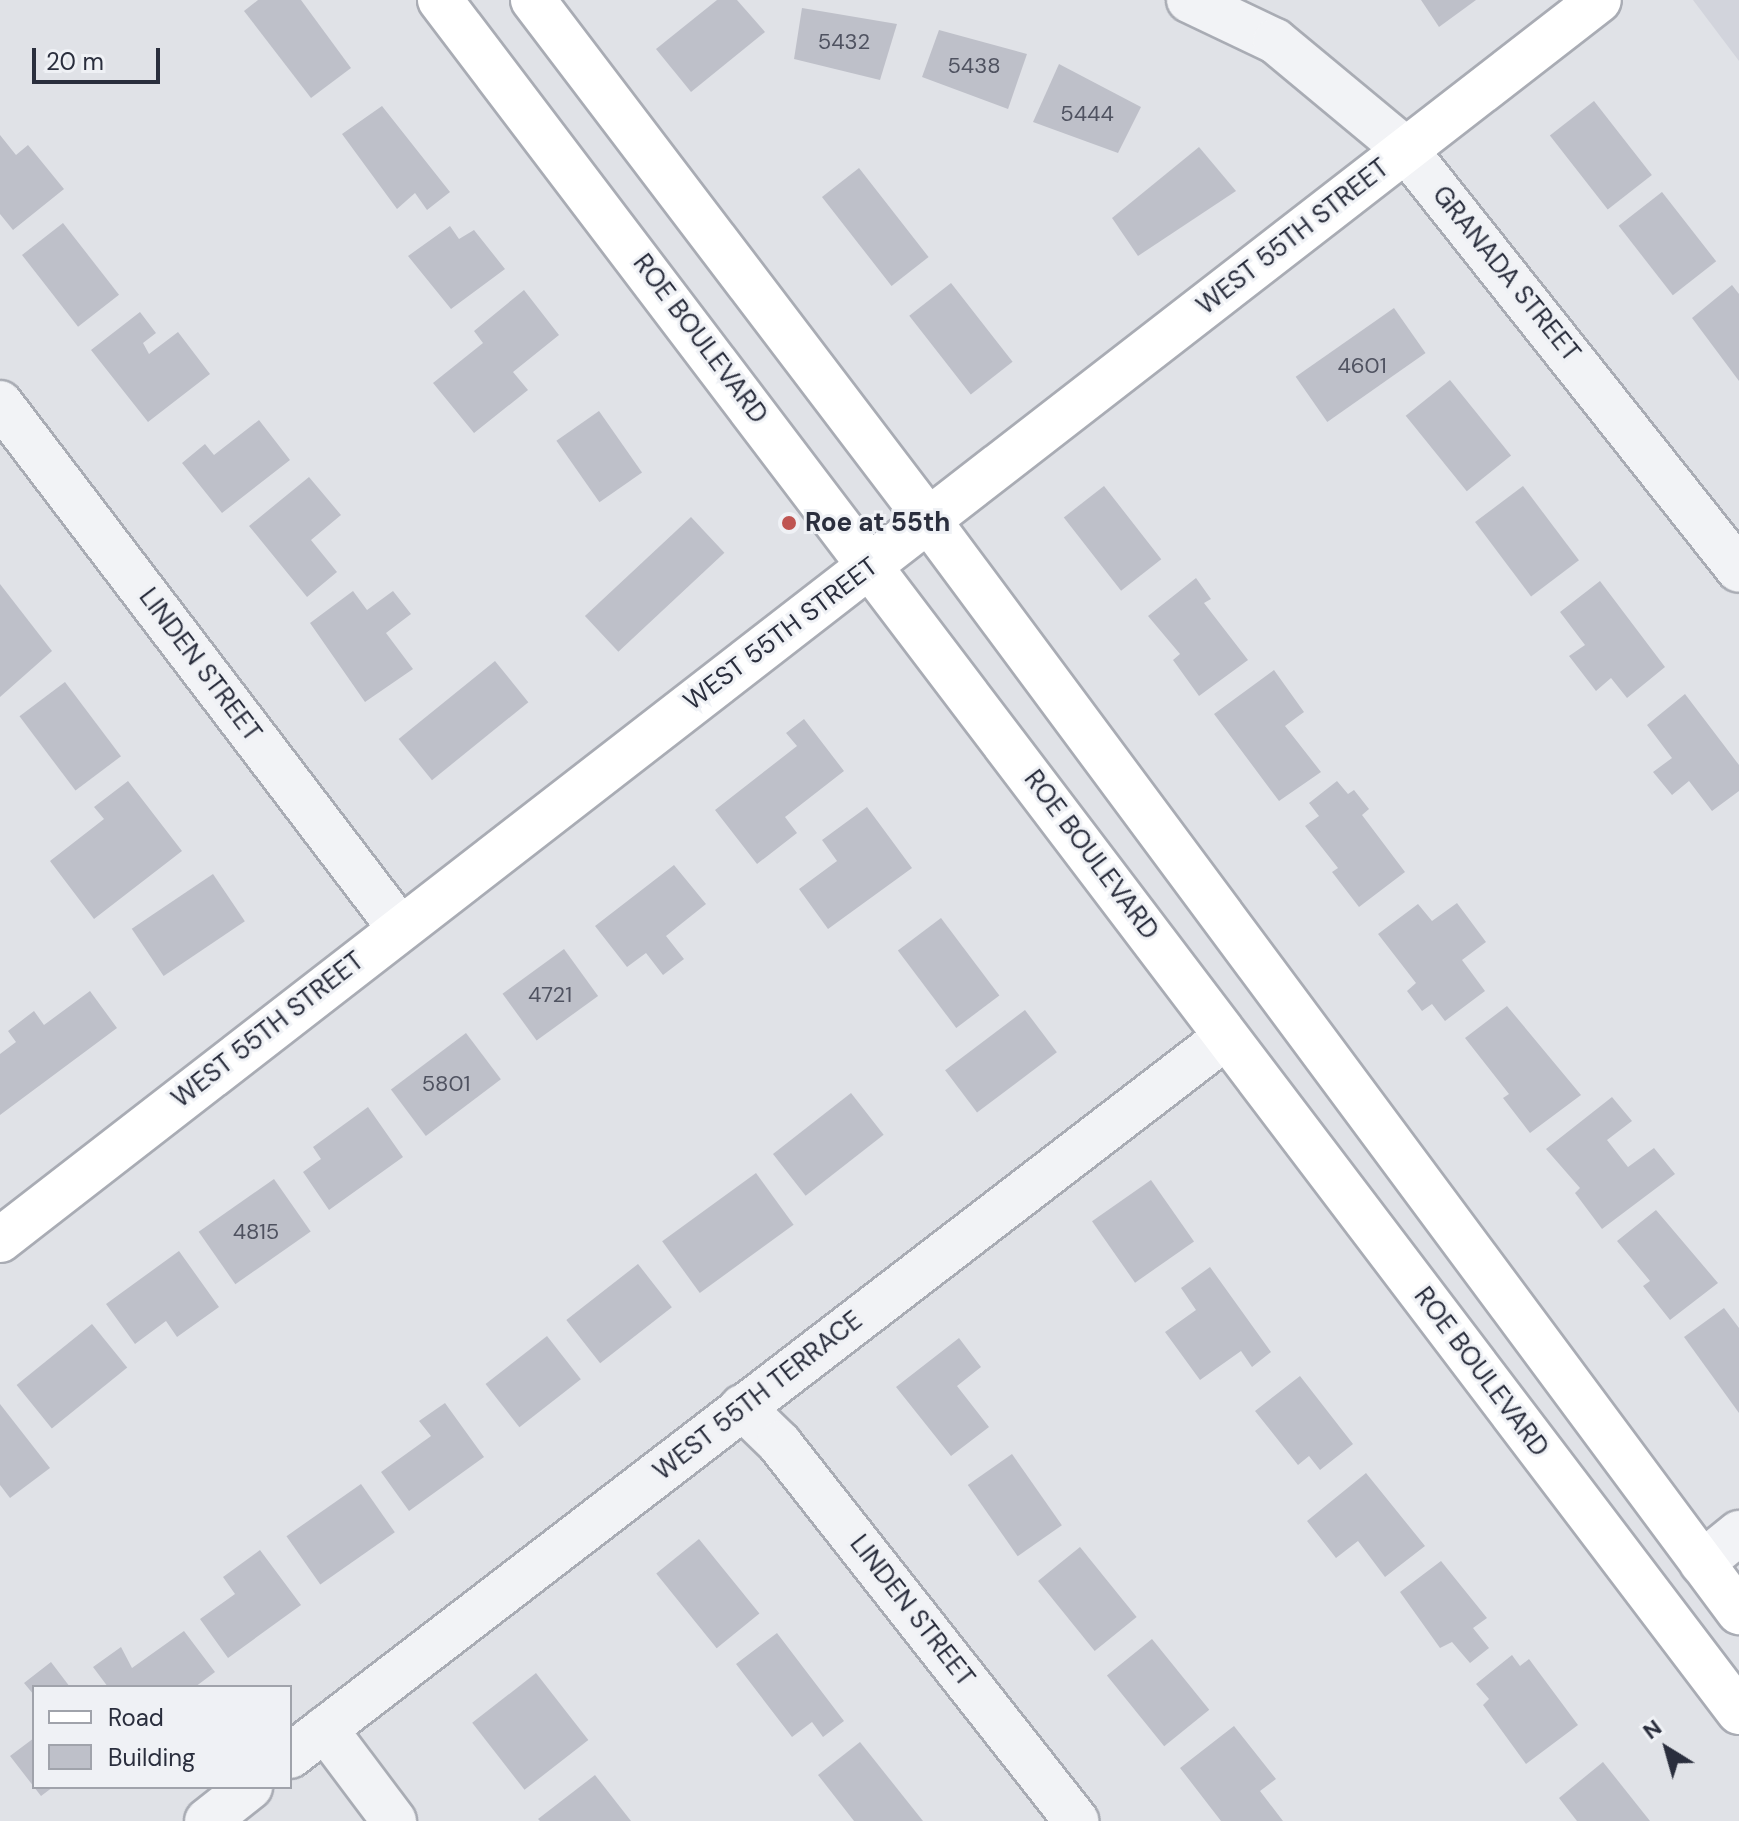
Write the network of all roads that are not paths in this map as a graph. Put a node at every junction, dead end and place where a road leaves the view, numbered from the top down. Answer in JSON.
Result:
{"nodes":[{"id":1,"x":440,"y":0,"type":"edge"},
{"id":2,"x":533,"y":0,"type":"edge"},
{"id":3,"x":1189,"y":0,"type":"edge"},
{"id":4,"x":1599,"y":0,"type":"edge"},
{"id":5,"x":1405,"y":149,"type":"junction"},
{"id":6,"x":0,"y":403,"type":"edge"},
{"id":7,"x":929,"y":521,"type":"junction"},
{"id":8,"x":872,"y":564,"type":"junction"},
{"id":9,"x":1739,"y":570,"type":"edge"},
{"id":10,"x":399,"y":927,"type":"junction"},
{"id":11,"x":1226,"y":1037,"type":"junction"},
{"id":12,"x":0,"y":1240,"type":"edge"},
{"id":13,"x":742,"y":1407,"type":"junction"},
{"id":14,"x":1739,"y":1533,"type":"edge"},
{"id":15,"x":1702,"y":1563,"type":"junction"},
{"id":16,"x":1739,"y":1612,"type":"edge"},
{"id":17,"x":1739,"y":1712,"type":"edge"},
{"id":18,"x":325,"y":1729,"type":"junction"},
{"id":19,"x":292,"y":1754,"type":"edge"},
{"id":20,"x":247,"y":1789,"type":"edge"},
{"id":21,"x":207,"y":1821,"type":"edge"},
{"id":22,"x":394,"y":1821,"type":"edge"},
{"id":23,"x":1076,"y":1821,"type":"edge"}],
"edges":[{"from":1,"to":8,"type":"main road","name":"ROE BOULEVARD"},
{"from":2,"to":7,"type":"main road"},
{"from":3,"to":5,"type":"street","name":"GRANADA STREET"},
{"from":4,"to":5,"type":"main road","name":"WEST 55TH STREET"},
{"from":5,"to":7,"type":"main road","name":"WEST 55TH STREET"},
{"from":5,"to":9,"type":"street","name":"GRANADA STREET"},
{"from":6,"to":10,"type":"street","name":"LINDEN STREET"},
{"from":7,"to":8,"type":"main road","name":"WEST 55TH STREET"},
{"from":7,"to":15,"type":"main road"},
{"from":8,"to":10,"type":"main road","name":"WEST 55TH STREET"},
{"from":8,"to":11,"type":"main road","name":"ROE BOULEVARD"},
{"from":10,"to":12,"type":"main road","name":"WEST 55TH STREET"},
{"from":11,"to":13,"type":"street","name":"WEST 55TH TERRACE"},
{"from":11,"to":17,"type":"main road","name":"ROE BOULEVARD"},
{"from":13,"to":18,"type":"street","name":"WEST 55TH TERRACE"},
{"from":13,"to":23,"type":"street","name":"LINDEN STREET"},
{"from":14,"to":15,"type":"street"},
{"from":15,"to":16,"type":"main road"},
{"from":18,"to":19,"type":"street","name":"WEST 55TH TERRACE"},
{"from":18,"to":22,"type":"street"},
{"from":20,"to":21,"type":"street"}]}
